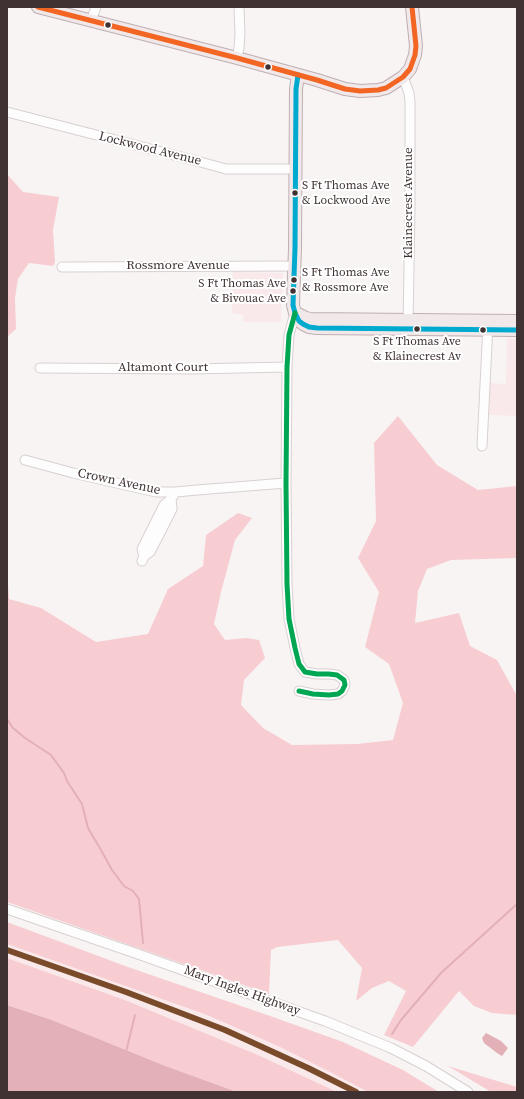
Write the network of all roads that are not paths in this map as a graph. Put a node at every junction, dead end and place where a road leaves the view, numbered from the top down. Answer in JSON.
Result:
{"nodes":[{"id":1,"x":38,"y":7,"type":"edge"},
{"id":2,"x":96,"y":7,"type":"edge"},
{"id":3,"x":239,"y":7,"type":"edge"},
{"id":4,"x":412,"y":7,"type":"edge"},
{"id":5,"x":91,"y":21,"type":"junction"},
{"id":6,"x":237,"y":58,"type":"junction"},
{"id":7,"x":298,"y":74,"type":"junction"},
{"id":8,"x":403,"y":77,"type":"junction"},
{"id":9,"x":7,"y":112,"type":"edge"},
{"id":10,"x":295,"y":169,"type":"junction"},
{"id":11,"x":62,"y":266,"type":"dead end"},
{"id":12,"x":294,"y":266,"type":"junction"},
{"id":13,"x":295,"y":313,"type":"junction"},
{"id":14,"x":517,"y":321,"type":"edge"},
{"id":15,"x":408,"y":324,"type":"junction"},
{"id":16,"x":488,"y":326,"type":"junction"},
{"id":17,"x":517,"y":330,"type":"edge"},
{"id":18,"x":287,"y":367,"type":"junction"},
{"id":19,"x":40,"y":368,"type":"dead end"},
{"id":20,"x":482,"y":446,"type":"dead end"},
{"id":21,"x":25,"y":460,"type":"dead end"},
{"id":22,"x":286,"y":483,"type":"junction"},
{"id":23,"x":174,"y":496,"type":"junction"},
{"id":24,"x":143,"y":558,"type":"dead end"},
{"id":25,"x":299,"y":691,"type":"dead end"},
{"id":26,"x":7,"y":909,"type":"edge"},
{"id":27,"x":468,"y":1092,"type":"edge"}],
"edges":[{"from":1,"to":5,"type":"main road"},
{"from":2,"to":5,"type":"street"},
{"from":3,"to":6,"type":"street"},
{"from":4,"to":8,"type":"main road"},
{"from":5,"to":6,"type":"main road"},
{"from":6,"to":7,"type":"main road"},
{"from":7,"to":8,"type":"main road"},
{"from":7,"to":10,"type":"main road"},
{"from":8,"to":15,"type":"street","name":"Klainecrest Avenue"},
{"from":9,"to":10,"type":"street","name":"Lockwood Avenue"},
{"from":10,"to":12,"type":"main road"},
{"from":11,"to":12,"type":"street","name":"Rossmore Avenue"},
{"from":12,"to":13,"type":"main road"},
{"from":13,"to":15,"type":"main road"},
{"from":13,"to":18,"type":"street"},
{"from":14,"to":16,"type":"main road"},
{"from":15,"to":16,"type":"main road"},
{"from":16,"to":17,"type":"main road"},
{"from":16,"to":20,"type":"street"},
{"from":18,"to":19,"type":"street","name":"Altamont Court"},
{"from":18,"to":22,"type":"street"},
{"from":21,"to":23,"type":"street","name":"Crown Avenue"},
{"from":22,"to":23,"type":"street","name":"Crown Avenue"},
{"from":22,"to":25,"type":"street"},
{"from":23,"to":24,"type":"street"},
{"from":26,"to":27,"type":"street","name":"Mary Ingles Highway"}]}
